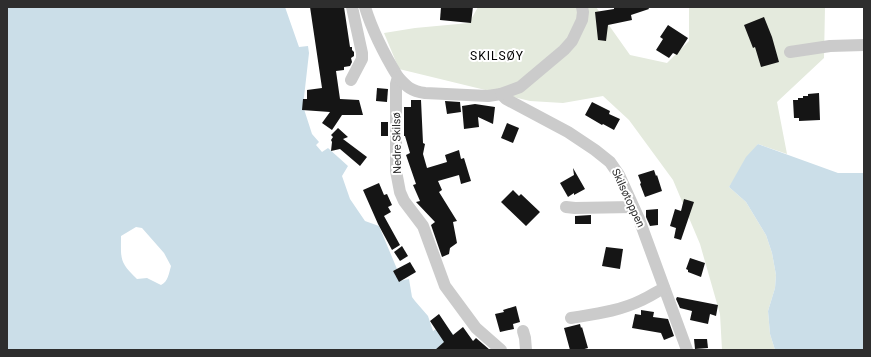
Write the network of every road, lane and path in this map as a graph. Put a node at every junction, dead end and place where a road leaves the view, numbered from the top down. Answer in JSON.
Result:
{"nodes":[{"id":1,"x":352,"y":7,"type":"edge"},
{"id":2,"x":365,"y":7,"type":"edge"},
{"id":3,"x":582,"y":7,"type":"edge"},
{"id":4,"x":864,"y":46,"type":"edge"},
{"id":5,"x":790,"y":52,"type":"dead end"},
{"id":6,"x":398,"y":77,"type":"junction"},
{"id":7,"x":351,"y":80,"type":"dead end"},
{"id":8,"x":501,"y":94,"type":"junction"},
{"id":9,"x":633,"y":206,"type":"junction"},
{"id":10,"x":566,"y":207,"type":"dead end"},
{"id":11,"x":664,"y":288,"type":"junction"},
{"id":12,"x":571,"y":318,"type":"dead end"},
{"id":13,"x":523,"y":331,"type":"dead end"},
{"id":14,"x":501,"y":350,"type":"edge"},
{"id":15,"x":526,"y":350,"type":"edge"},
{"id":16,"x":687,"y":350,"type":"edge"}],
"edges":[{"from":1,"to":7,"type":"street"},
{"from":2,"to":6,"type":"street"},
{"from":3,"to":8,"type":"street"},
{"from":4,"to":5,"type":"street"},
{"from":6,"to":8,"type":"street"},
{"from":6,"to":14,"type":"street","name":"Nedre Skilsø"},
{"from":8,"to":9,"type":"street","name":"Skilsøtoppen"},
{"from":9,"to":10,"type":"street"},
{"from":9,"to":11,"type":"street","name":"Skilsøtoppen"},
{"from":11,"to":12,"type":"street"},
{"from":11,"to":16,"type":"street","name":"Skilsøtoppen"},
{"from":13,"to":15,"type":"street"}]}
